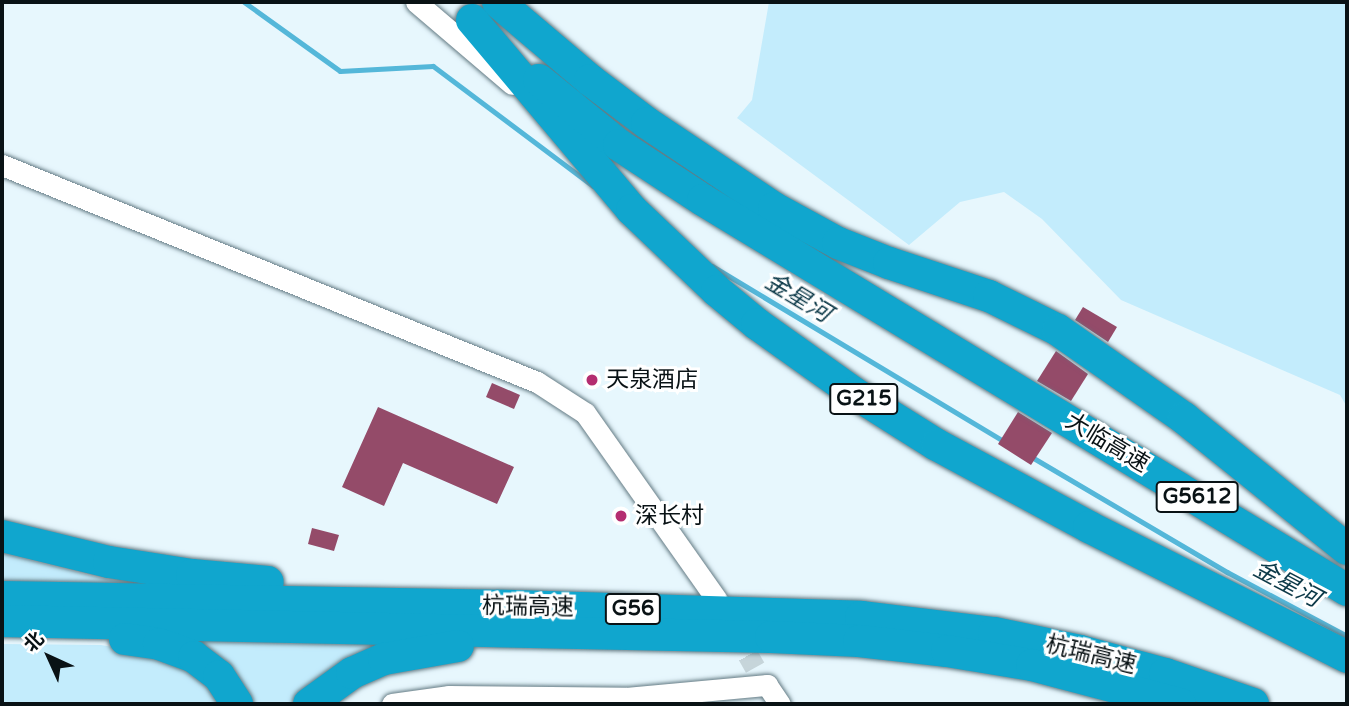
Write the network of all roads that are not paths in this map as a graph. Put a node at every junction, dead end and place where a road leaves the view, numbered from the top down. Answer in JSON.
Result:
{"nodes":[{"id":1,"x":415,"y":2,"type":"edge"},
{"id":2,"x":498,"y":2,"type":"edge"},
{"id":3,"x":470,"y":8,"type":"edge"},
{"id":4,"x":550,"y":115,"type":"junction"},
{"id":5,"x":2,"y":165,"type":"edge"},
{"id":6,"x":2,"y":536,"type":"edge"},
{"id":7,"x":1347,"y":549,"type":"edge"},
{"id":8,"x":1347,"y":590,"type":"edge"},
{"id":9,"x":2,"y":597,"type":"edge"},
{"id":10,"x":716,"y":599,"type":"dead end"},
{"id":11,"x":516,"y":606,"type":"junction"},
{"id":12,"x":2,"y":623,"type":"edge"},
{"id":13,"x":606,"y":633,"type":"junction"},
{"id":14,"x":1347,"y":657,"type":"edge"},
{"id":15,"x":237,"y":704,"type":"edge"},
{"id":16,"x":309,"y":704,"type":"edge"},
{"id":17,"x":392,"y":704,"type":"edge"},
{"id":18,"x":780,"y":704,"type":"edge"},
{"id":19,"x":1180,"y":704,"type":"edge"},
{"id":20,"x":1253,"y":704,"type":"edge"}],
"edges":[{"from":1,"to":4,"type":"street"},
{"from":2,"to":7,"type":"highway","number":"G5612"},
{"from":3,"to":4,"type":"highway","number":"G215"},
{"from":3,"to":8,"type":"highway","name":"大临高速","number":"G5612"},
{"from":4,"to":14,"type":"highway","number":"G215"},
{"from":5,"to":10,"type":"street"},
{"from":6,"to":11,"type":"highway"},
{"from":9,"to":11,"type":"highway","name":"杭瑞高速","number":"G56"},
{"from":11,"to":20,"type":"highway","name":"杭瑞高速","number":"G56"},
{"from":12,"to":13,"type":"highway","name":"杭瑞高速","number":"G56"},
{"from":12,"to":15,"type":"highway"},
{"from":13,"to":16,"type":"highway"},
{"from":13,"to":19,"type":"highway","name":"杭瑞高速","number":"G56"},
{"from":17,"to":18,"type":"street"}]}
